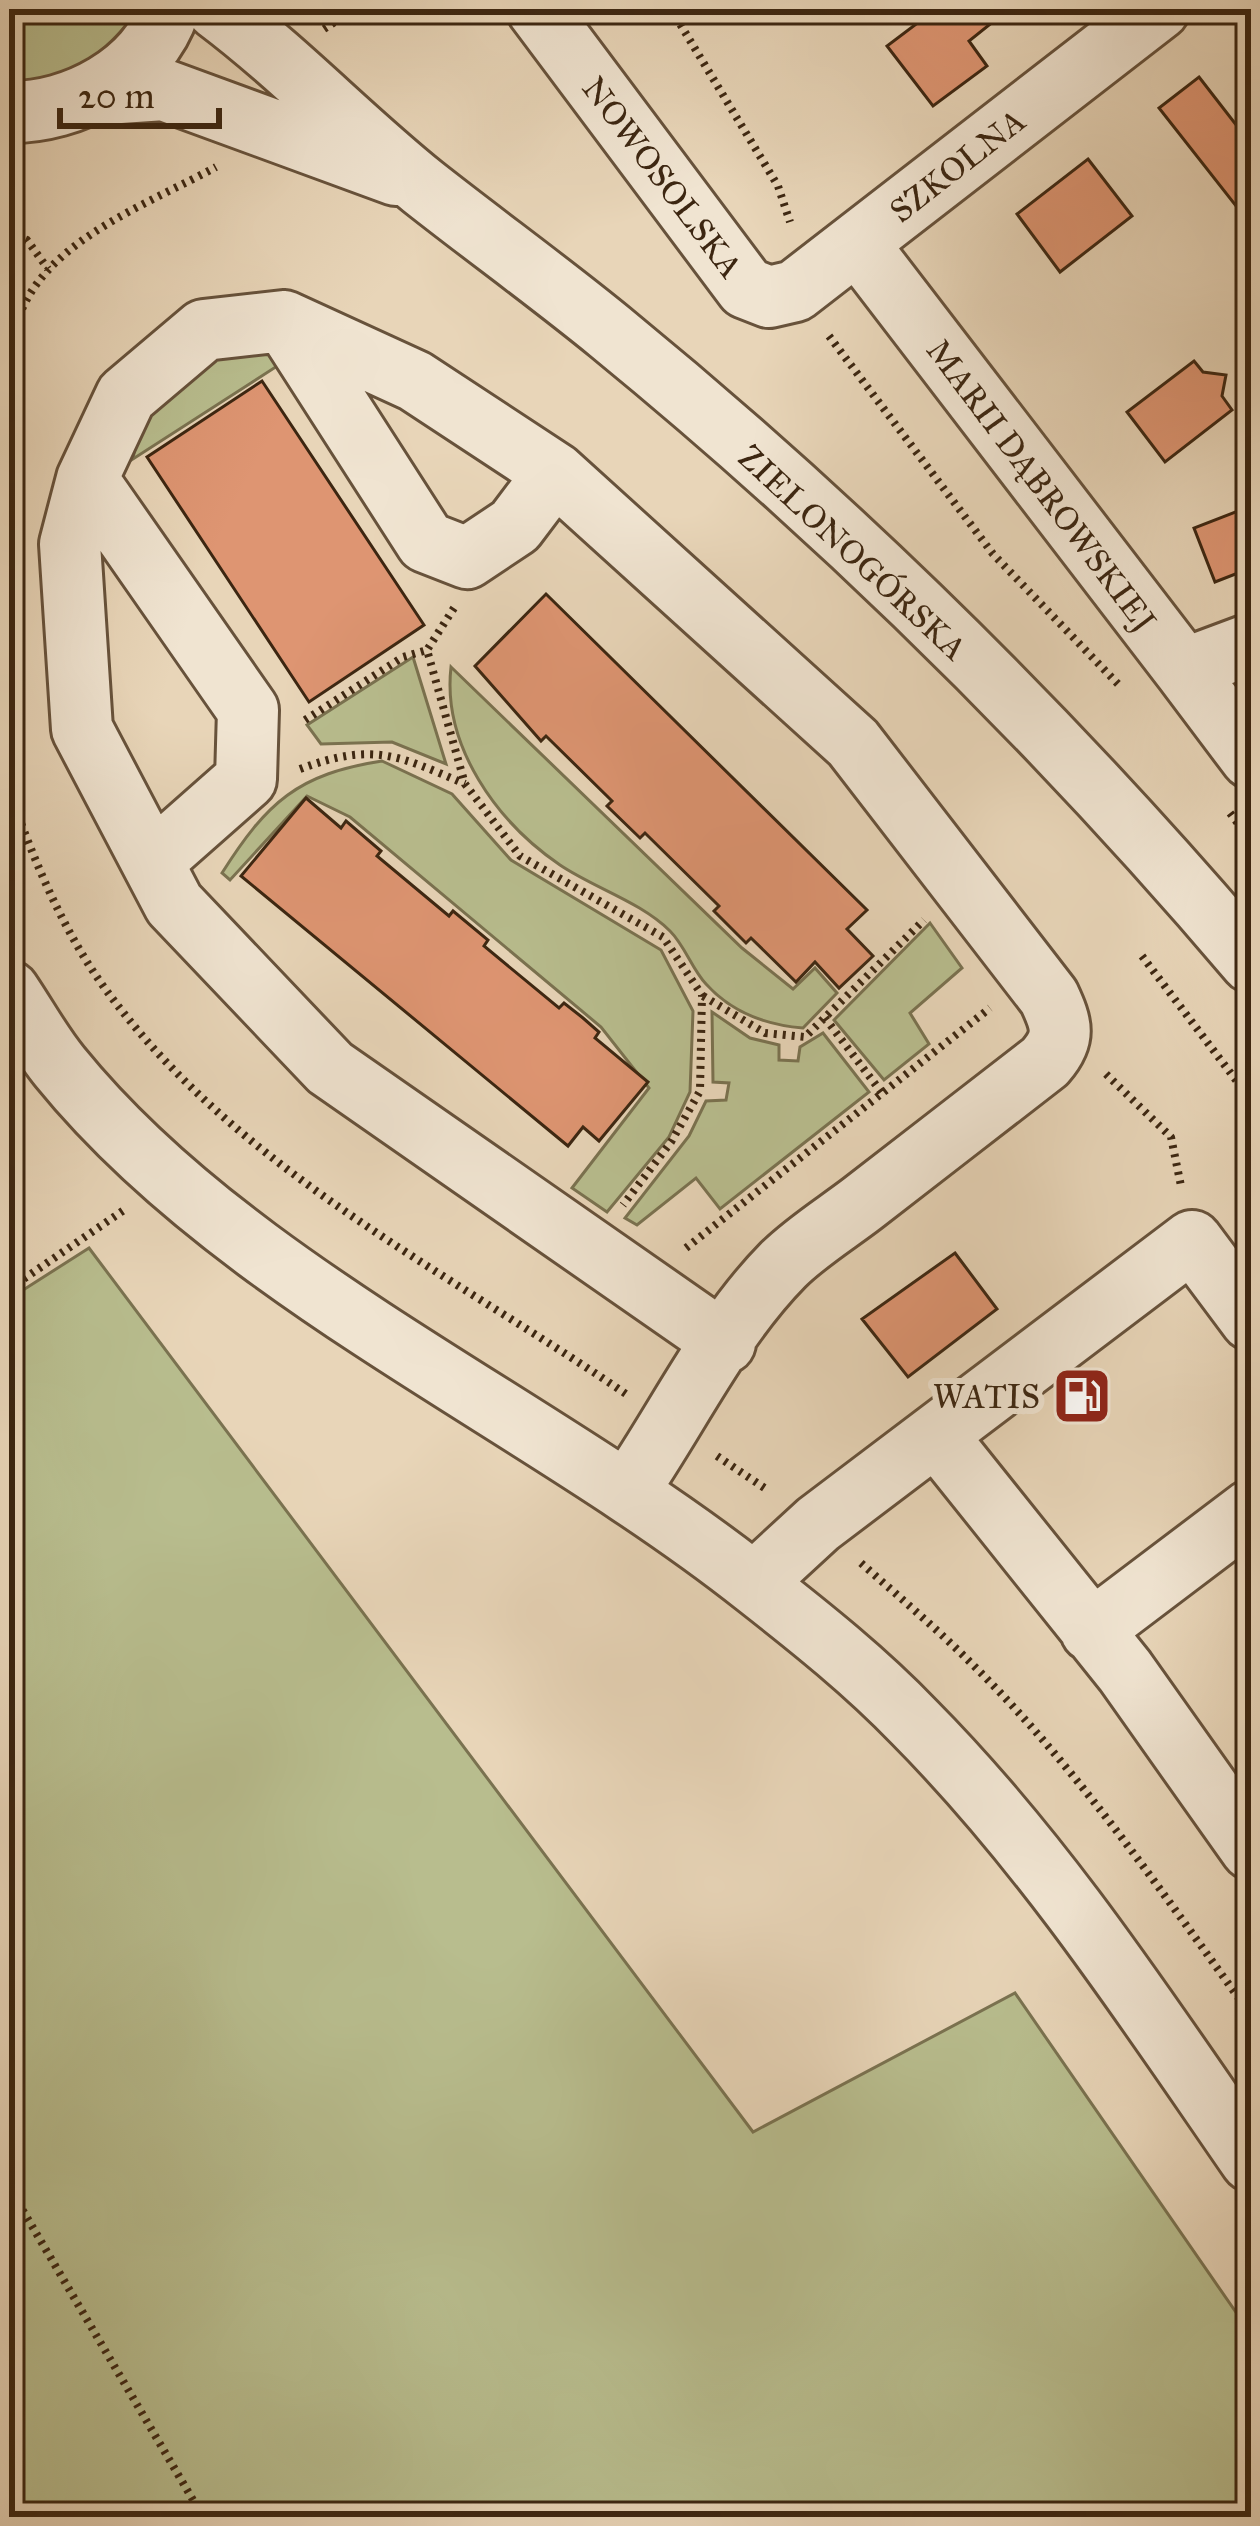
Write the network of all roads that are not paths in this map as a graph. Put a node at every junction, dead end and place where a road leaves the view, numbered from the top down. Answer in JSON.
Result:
{"nodes":[{"id":1,"x":169,"y":9,"type":"edge"},
{"id":2,"x":217,"y":9,"type":"edge"},
{"id":3,"x":537,"y":9,"type":"edge"},
{"id":4,"x":1159,"y":9,"type":"edge"},
{"id":5,"x":37,"y":117,"type":"edge"},
{"id":6,"x":418,"y":183,"type":"junction"},
{"id":7,"x":857,"y":243,"type":"junction"},
{"id":8,"x":770,"y":290,"type":"joint"},
{"id":9,"x":284,"y":321,"type":"junction"},
{"id":10,"x":555,"y":473,"type":"junction"},
{"id":11,"x":87,"y":479,"type":"junction"},
{"id":12,"x":1251,"y":644,"type":"edge"},
{"id":13,"x":1184,"y":669,"type":"junction"},
{"id":14,"x":1251,"y":758,"type":"edge"},
{"id":15,"x":152,"y":862,"type":"junction"},
{"id":16,"x":1251,"y":962,"type":"edge"},
{"id":17,"x":9,"y":992,"type":"edge"},
{"id":18,"x":1251,"y":1319,"type":"edge"},
{"id":19,"x":724,"y":1343,"type":"junction"},
{"id":20,"x":936,"y":1435,"type":"junction"},
{"id":21,"x":627,"y":1492,"type":"junction"},
{"id":22,"x":1251,"y":1510,"type":"edge"},
{"id":23,"x":754,"y":1583,"type":"junction"},
{"id":24,"x":1091,"y":1631,"type":"junction"},
{"id":25,"x":1251,"y":1849,"type":"edge"},
{"id":26,"x":1251,"y":2161,"type":"edge"}],
"edges":[{"from":1,"to":5,"type":"street"},
{"from":2,"to":6,"type":"street","name":"ZIELONOGÓRSKA"},
{"from":3,"to":8,"type":"street","name":"NOWOSOLSKA"},
{"from":4,"to":7,"type":"street","name":"SZKOLNA"},
{"from":5,"to":6,"type":"street","name":"ZIELONOGÓRSKA"},
{"from":6,"to":16,"type":"street","name":"ZIELONOGÓRSKA"},
{"from":7,"to":8,"type":"street","name":"SZKOLNA"},
{"from":7,"to":13,"type":"street","name":"MARII DĄBROWSKIEJ"},
{"from":9,"to":10,"type":"street"},
{"from":9,"to":10,"type":"street"},
{"from":9,"to":11,"type":"street"},
{"from":10,"to":19,"type":"street"},
{"from":11,"to":15,"type":"street"},
{"from":11,"to":15,"type":"street"},
{"from":12,"to":13,"type":"street"},
{"from":13,"to":14,"type":"street","name":"MARII DĄBROWSKIEJ"},
{"from":15,"to":19,"type":"street"},
{"from":17,"to":21,"type":"street"},
{"from":18,"to":20,"type":"street"},
{"from":19,"to":21,"type":"street"},
{"from":20,"to":23,"type":"street"},
{"from":20,"to":24,"type":"street"},
{"from":21,"to":23,"type":"street"},
{"from":22,"to":24,"type":"street"},
{"from":23,"to":26,"type":"street"},
{"from":24,"to":25,"type":"street"}]}
